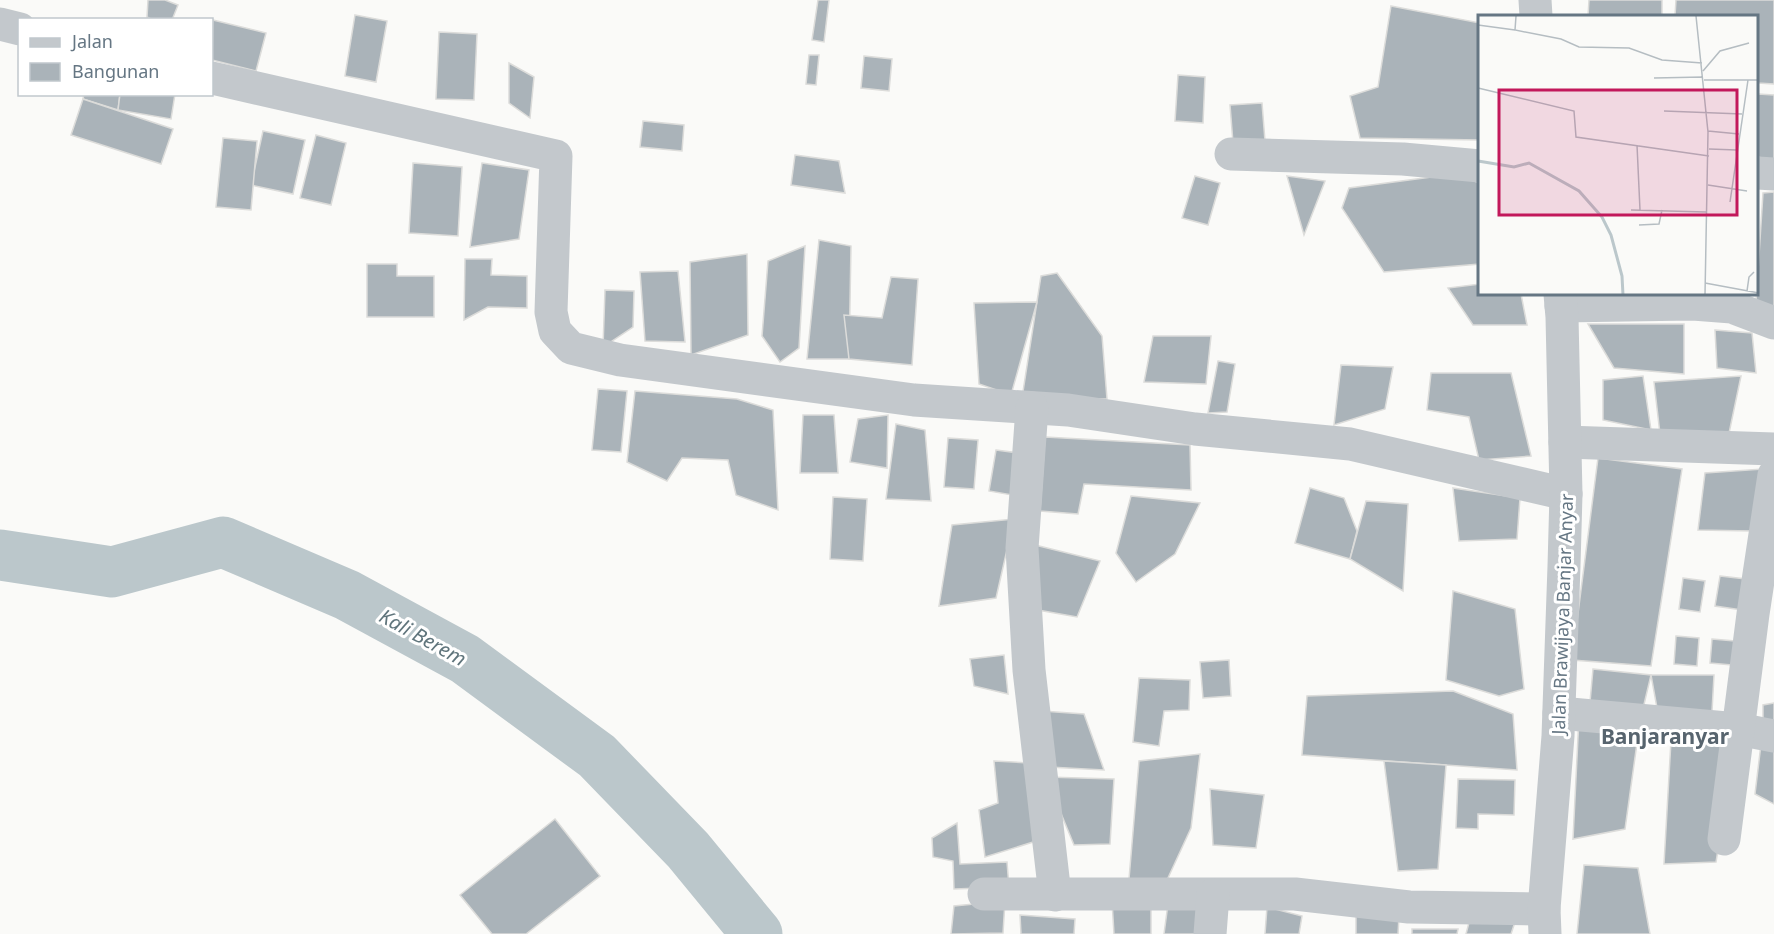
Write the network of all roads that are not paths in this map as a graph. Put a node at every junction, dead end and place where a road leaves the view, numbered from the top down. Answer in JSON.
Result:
{"nodes":[{"id":1,"x":1535,"y":0,"type":"edge"},
{"id":2,"x":1536,"y":15,"type":"edge"},
{"id":3,"x":0,"y":24,"type":"edge"},
{"id":4,"x":18,"y":28,"type":"edge"},
{"id":5,"x":213,"y":78,"type":"edge"},
{"id":6,"x":1231,"y":154,"type":"dead end"},
{"id":7,"x":1478,"y":166,"type":"edge"},
{"id":8,"x":1759,"y":173,"type":"edge"},
{"id":9,"x":1774,"y":174,"type":"edge"},
{"id":10,"x":1561,"y":300,"type":"edge"},
{"id":11,"x":1774,"y":323,"type":"edge"},
{"id":12,"x":1032,"y":408,"type":"junction"},
{"id":13,"x":1565,"y":442,"type":"junction"},
{"id":14,"x":1774,"y":449,"type":"edge"},
{"id":15,"x":1774,"y":475,"type":"edge"},
{"id":16,"x":1566,"y":494,"type":"junction"},
{"id":17,"x":1559,"y":713,"type":"junction"},
{"id":18,"x":1738,"y":729,"type":"junction"},
{"id":19,"x":1774,"y":736,"type":"edge"},
{"id":20,"x":1724,"y":839,"type":"dead end"},
{"id":21,"x":984,"y":894,"type":"dead end"},
{"id":22,"x":1054,"y":895,"type":"junction"},
{"id":23,"x":1213,"y":895,"type":"junction"},
{"id":24,"x":1545,"y":922,"type":"edge"},
{"id":25,"x":1210,"y":934,"type":"edge"}],
"edges":[{"from":1,"to":2,"type":"street"},
{"from":3,"to":4,"type":"street"},
{"from":5,"to":12,"type":"street"},
{"from":6,"to":7,"type":"street"},
{"from":8,"to":9,"type":"street"},
{"from":10,"to":11,"type":"street"},
{"from":10,"to":13,"type":"street","name":"Jalan Brawijaya Banjar Anyar"},
{"from":12,"to":16,"type":"street"},
{"from":12,"to":22,"type":"street"},
{"from":13,"to":14,"type":"street"},
{"from":13,"to":16,"type":"street","name":"Jalan Brawijaya Banjar Anyar"},
{"from":15,"to":18,"type":"street"},
{"from":16,"to":17,"type":"street","name":"Jalan Brawijaya Banjar Anyar"},
{"from":17,"to":18,"type":"street"},
{"from":17,"to":24,"type":"street","name":"Jalan Brawijaya Banjar Anyar"},
{"from":18,"to":19,"type":"street"},
{"from":18,"to":20,"type":"street"},
{"from":21,"to":22,"type":"street"},
{"from":22,"to":23,"type":"street"},
{"from":23,"to":24,"type":"street"},
{"from":23,"to":25,"type":"street"}]}
